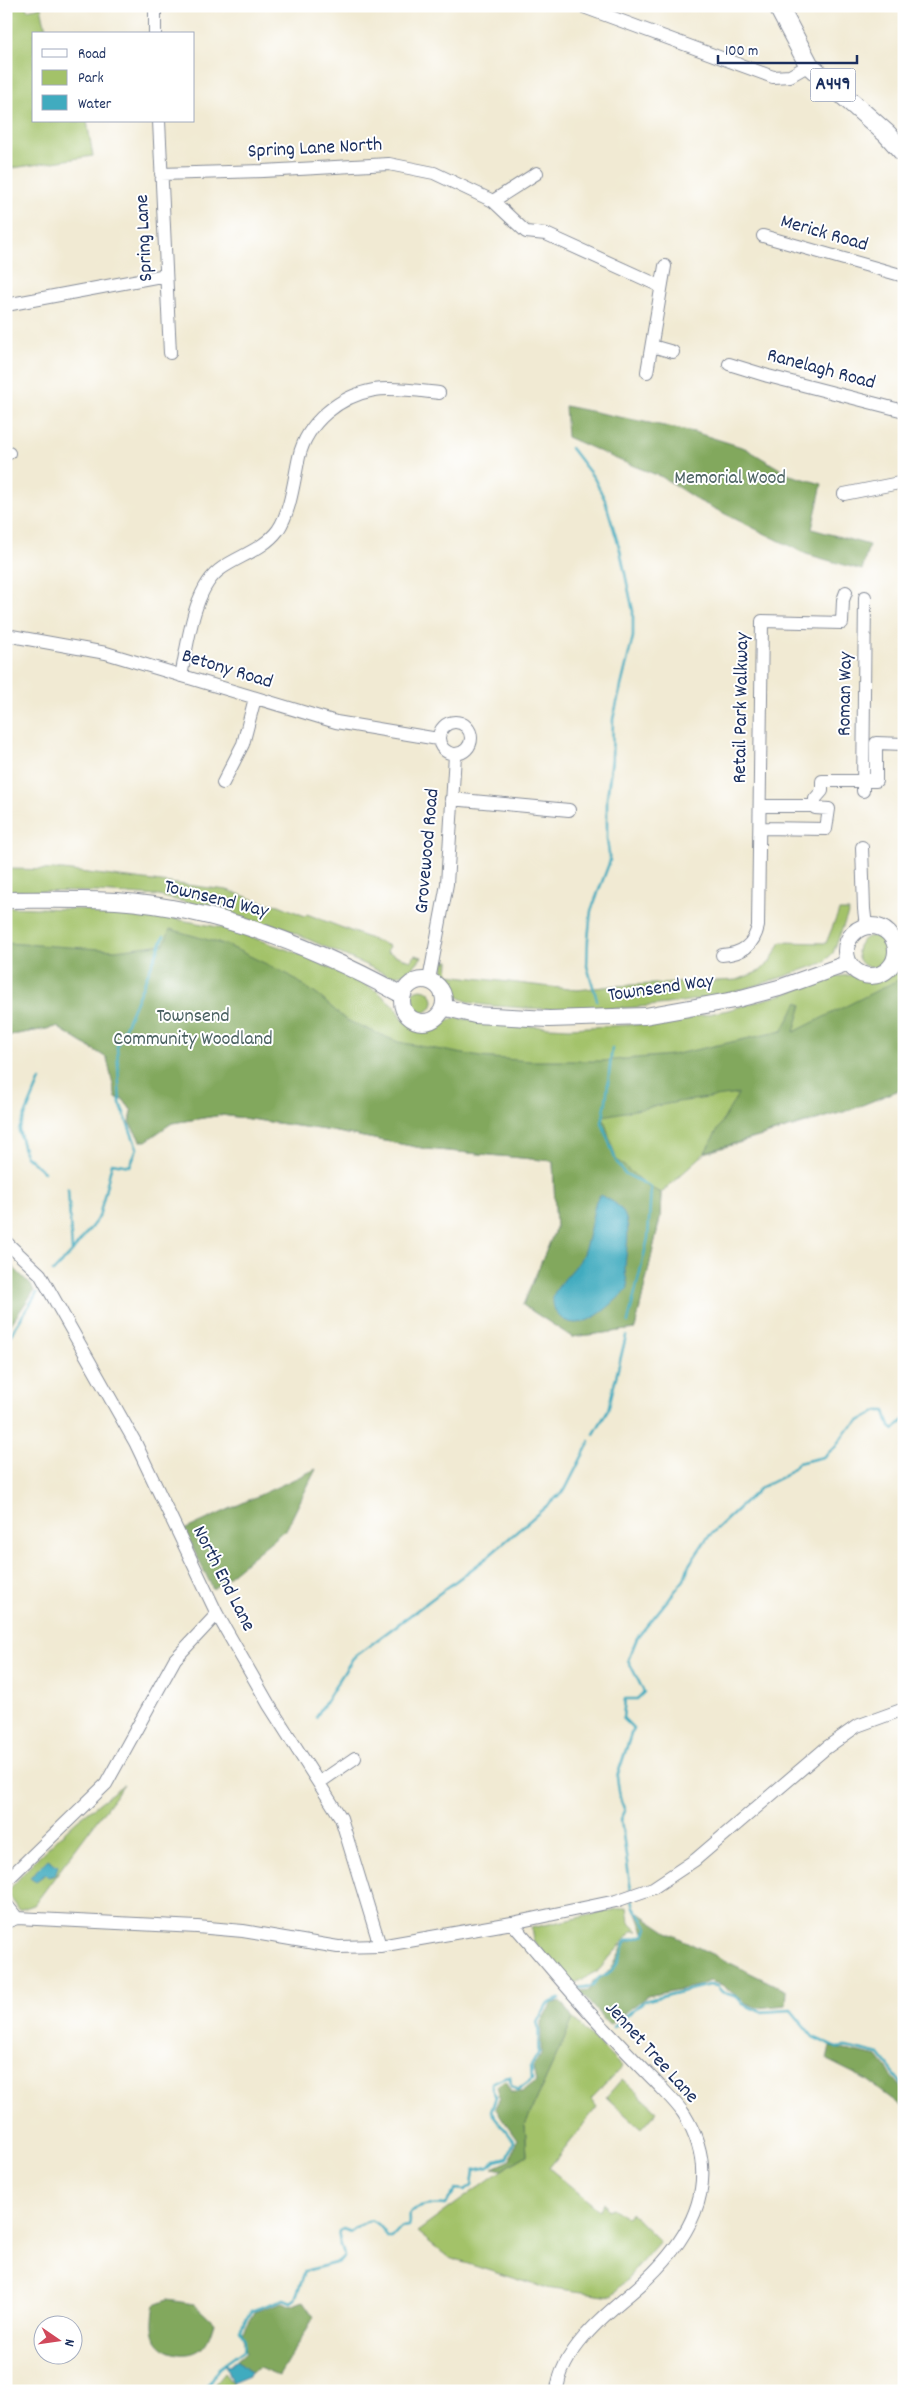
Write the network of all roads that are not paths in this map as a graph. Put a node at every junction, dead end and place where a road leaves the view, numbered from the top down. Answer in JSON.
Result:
{"nodes":[{"id":1,"x":155,"y":6,"type":"edge"},
{"id":2,"x":581,"y":6,"type":"edge"},
{"id":3,"x":778,"y":6,"type":"edge"},
{"id":4,"x":155,"y":32,"type":"edge"},
{"id":5,"x":808,"y":65,"type":"junction"},
{"id":6,"x":159,"y":122,"type":"edge"},
{"id":7,"x":904,"y":153,"type":"edge"},
{"id":8,"x":537,"y":173,"type":"dead end"},
{"id":9,"x":161,"y":174,"type":"junction"},
{"id":10,"x":493,"y":201,"type":"junction"},
{"id":11,"x":763,"y":236,"type":"dead end"},
{"id":12,"x":665,"y":266,"type":"dead end"},
{"id":13,"x":166,"y":275,"type":"junction"},
{"id":14,"x":904,"y":276,"type":"edge"},
{"id":15,"x":660,"y":286,"type":"junction"},
{"id":16,"x":6,"y":305,"type":"edge"},
{"id":17,"x":652,"y":346,"type":"junction"},
{"id":18,"x":673,"y":352,"type":"dead end"},
{"id":19,"x":170,"y":353,"type":"dead end"},
{"id":20,"x":729,"y":364,"type":"dead end"},
{"id":21,"x":647,"y":372,"type":"dead end"},
{"id":22,"x":439,"y":393,"type":"dead end"},
{"id":23,"x":904,"y":410,"type":"edge"},
{"id":24,"x":904,"y":482,"type":"edge"},
{"id":25,"x":844,"y":494,"type":"dead end"},
{"id":26,"x":846,"y":592,"type":"dead end"},
{"id":27,"x":865,"y":597,"type":"dead end"},
{"id":28,"x":6,"y":635,"type":"edge"},
{"id":29,"x":181,"y":676,"type":"junction"},
{"id":30,"x":255,"y":698,"type":"junction"},
{"id":31,"x":438,"y":739,"type":"junction"},
{"id":32,"x":904,"y":744,"type":"edge"},
{"id":33,"x":456,"y":755,"type":"junction"},
{"id":34,"x":223,"y":783,"type":"dead end"},
{"id":35,"x":863,"y":786,"type":"junction"},
{"id":36,"x":451,"y":799,"type":"junction"},
{"id":37,"x":760,"y":806,"type":"junction"},
{"id":38,"x":815,"y":806,"type":"junction"},
{"id":39,"x":569,"y":810,"type":"dead end"},
{"id":40,"x":760,"y":828,"type":"junction"},
{"id":41,"x":862,"y":847,"type":"dead end"},
{"id":42,"x":6,"y":900,"type":"edge"},
{"id":43,"x":866,"y":926,"type":"junction"},
{"id":44,"x":898,"y":935,"type":"edge"},
{"id":45,"x":722,"y":955,"type":"dead end"},
{"id":46,"x":849,"y":963,"type":"junction"},
{"id":47,"x":429,"y":980,"type":"junction"},
{"id":48,"x":402,"y":995,"type":"junction"},
{"id":49,"x":443,"y":1007,"type":"junction"},
{"id":50,"x":6,"y":1242,"type":"edge"},
{"id":51,"x":216,"y":1614,"type":"junction"},
{"id":52,"x":904,"y":1709,"type":"edge"},
{"id":53,"x":355,"y":1758,"type":"dead end"},
{"id":54,"x":320,"y":1782,"type":"junction"},
{"id":55,"x":6,"y":1881,"type":"edge"},
{"id":56,"x":6,"y":1904,"type":"edge"},
{"id":57,"x":12,"y":1920,"type":"edge"},
{"id":58,"x":512,"y":1922,"type":"junction"},
{"id":59,"x":380,"y":1946,"type":"junction"},
{"id":60,"x":557,"y":2391,"type":"edge"}],
"edges":[{"from":1,"to":4,"type":"street"},
{"from":2,"to":5,"type":"street"},
{"from":3,"to":5,"type":"highway","number":"A449"},
{"from":5,"to":7,"type":"highway","number":"A449"},
{"from":6,"to":9,"type":"street","name":"Spring Lane"},
{"from":8,"to":10,"type":"street"},
{"from":9,"to":10,"type":"street","name":"Spring Lane North"},
{"from":9,"to":13,"type":"street","name":"Spring Lane"},
{"from":10,"to":15,"type":"street","name":"Spring Lane North"},
{"from":11,"to":14,"type":"street","name":"Merick Road"},
{"from":12,"to":15,"type":"street"},
{"from":13,"to":16,"type":"street"},
{"from":13,"to":19,"type":"street","name":"Spring Lane"},
{"from":15,"to":17,"type":"street"},
{"from":17,"to":18,"type":"street"},
{"from":17,"to":21,"type":"street"},
{"from":20,"to":23,"type":"street","name":"Ranelagh Road"},
{"from":22,"to":29,"type":"street"},
{"from":24,"to":25,"type":"street"},
{"from":26,"to":37,"type":"street","name":"Retail Park Walkway"},
{"from":27,"to":35,"type":"street","name":"Roman Way"},
{"from":28,"to":29,"type":"street","name":"Betony Road"},
{"from":29,"to":30,"type":"street","name":"Betony Road"},
{"from":30,"to":31,"type":"street","name":"Betony Road"},
{"from":30,"to":34,"type":"street"},
{"from":31,"to":33,"type":"street"},
{"from":31,"to":33,"type":"street"},
{"from":32,"to":35,"type":"street"},
{"from":33,"to":36,"type":"street","name":"Grovewood Road"},
{"from":35,"to":38,"type":"street"},
{"from":36,"to":39,"type":"street"},
{"from":36,"to":47,"type":"street","name":"Grovewood Road"},
{"from":37,"to":38,"type":"street"},
{"from":37,"to":40,"type":"street","name":"Retail Park Walkway"},
{"from":38,"to":40,"type":"street"},
{"from":40,"to":45,"type":"street","name":"Retail Park Walkway"},
{"from":41,"to":43,"type":"street"},
{"from":42,"to":48,"type":"main road","name":"Townsend Way"},
{"from":43,"to":44,"type":"main road"},
{"from":43,"to":46,"type":"main road"},
{"from":44,"to":46,"type":"main road"},
{"from":46,"to":49,"type":"main road","name":"Townsend Way"},
{"from":47,"to":48,"type":"main road"},
{"from":47,"to":49,"type":"main road"},
{"from":48,"to":49,"type":"main road"},
{"from":50,"to":51,"type":"street","name":"North End Lane"},
{"from":51,"to":54,"type":"street","name":"North End Lane"},
{"from":51,"to":55,"type":"street"},
{"from":52,"to":58,"type":"street"},
{"from":53,"to":54,"type":"street"},
{"from":54,"to":59,"type":"street","name":"North End Lane"},
{"from":56,"to":57,"type":"street"},
{"from":57,"to":59,"type":"street"},
{"from":58,"to":59,"type":"street"},
{"from":58,"to":60,"type":"street","name":"Jennet Tree Lane"}]}
